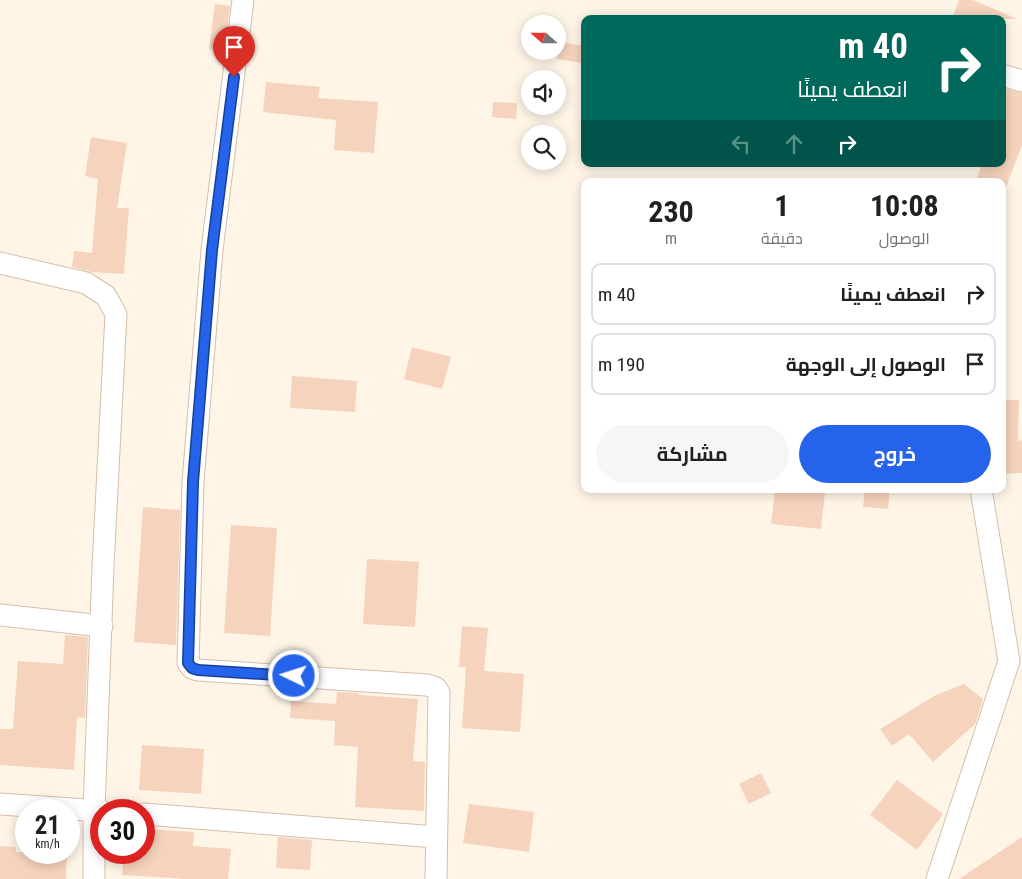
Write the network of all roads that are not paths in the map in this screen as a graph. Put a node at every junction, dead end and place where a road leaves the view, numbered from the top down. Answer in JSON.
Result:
{"nodes":[{"id":1,"x":243,"y":0,"type":"edge"},
{"id":2,"x":1006,"y":76,"type":"edge"},
{"id":3,"x":1022,"y":82,"type":"edge"},
{"id":4,"x":0,"y":263,"type":"edge"},
{"id":5,"x":982,"y":493,"type":"edge"},
{"id":6,"x":0,"y":615,"type":"edge"},
{"id":7,"x":102,"y":626,"type":"junction"},
{"id":8,"x":1015,"y":656,"type":"edge"},
{"id":9,"x":98,"y":799,"type":"edge"},
{"id":10,"x":0,"y":804,"type":"edge"},
{"id":11,"x":90,"y":810,"type":"edge"},
{"id":12,"x":155,"y":815,"type":"edge"},
{"id":13,"x":436,"y":837,"type":"junction"},
{"id":14,"x":95,"y":864,"type":"edge"},
{"id":15,"x":94,"y":879,"type":"edge"},
{"id":16,"x":436,"y":879,"type":"edge"},
{"id":17,"x":937,"y":879,"type":"edge"}],
"edges":[{"from":1,"to":13,"type":"street"},
{"from":2,"to":3,"type":"street"},
{"from":4,"to":7,"type":"street"},
{"from":5,"to":8,"type":"street"},
{"from":6,"to":7,"type":"street"},
{"from":7,"to":9,"type":"street"},
{"from":8,"to":17,"type":"street"},
{"from":10,"to":11,"type":"street"},
{"from":12,"to":13,"type":"street"},
{"from":13,"to":16,"type":"street"},
{"from":14,"to":15,"type":"street"}]}
